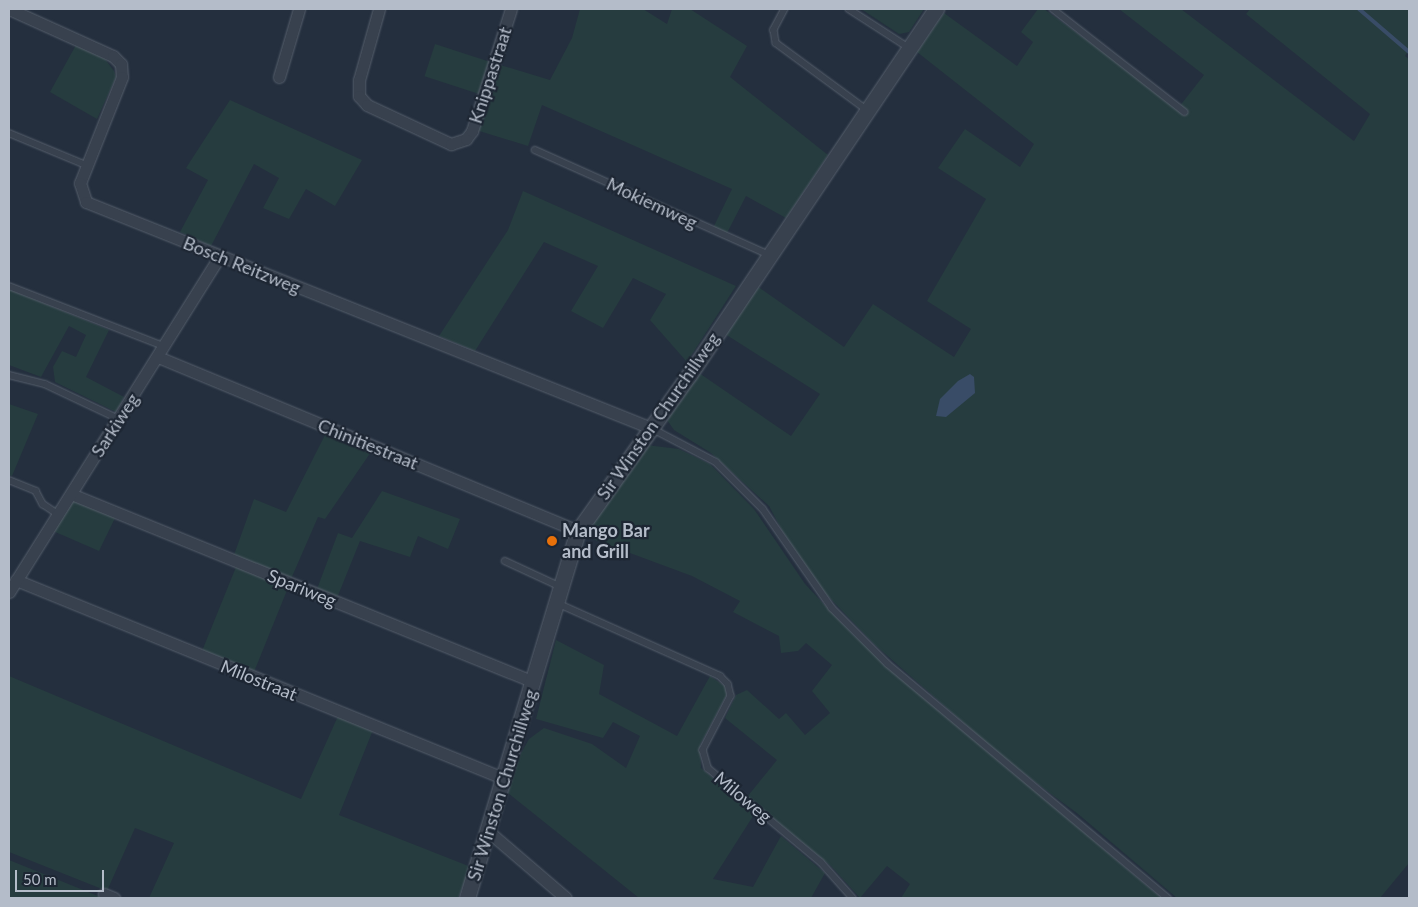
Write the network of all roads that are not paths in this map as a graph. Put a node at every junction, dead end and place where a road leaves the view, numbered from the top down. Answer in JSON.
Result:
{"nodes":[{"id":1,"x":9,"y":9,"type":"edge"},
{"id":2,"x":299,"y":9,"type":"edge"},
{"id":3,"x":379,"y":9,"type":"edge"},
{"id":4,"x":510,"y":9,"type":"edge"},
{"id":5,"x":785,"y":9,"type":"edge"},
{"id":6,"x":849,"y":9,"type":"edge"},
{"id":7,"x":936,"y":9,"type":"edge"},
{"id":8,"x":1053,"y":9,"type":"edge"},
{"id":9,"x":910,"y":48,"type":"junction"},
{"id":10,"x":278,"y":77,"type":"dead end"},
{"id":11,"x":868,"y":110,"type":"junction"},
{"id":12,"x":1185,"y":112,"type":"dead end"},
{"id":13,"x":9,"y":132,"type":"edge"},
{"id":14,"x":535,"y":150,"type":"dead end"},
{"id":15,"x":86,"y":165,"type":"junction"},
{"id":16,"x":770,"y":255,"type":"junction"},
{"id":17,"x":220,"y":256,"type":"junction"},
{"id":18,"x":9,"y":286,"type":"edge"},
{"id":19,"x":164,"y":346,"type":"junction"},
{"id":20,"x":158,"y":358,"type":"junction"},
{"id":21,"x":9,"y":375,"type":"edge"},
{"id":22,"x":119,"y":419,"type":"junction"},
{"id":23,"x":651,"y":428,"type":"junction"},
{"id":24,"x":9,"y":480,"type":"edge"},
{"id":25,"x":71,"y":494,"type":"junction"},
{"id":26,"x":58,"y":514,"type":"junction"},
{"id":27,"x":578,"y":531,"type":"junction"},
{"id":28,"x":505,"y":561,"type":"dead end"},
{"id":29,"x":16,"y":580,"type":"junction"},
{"id":30,"x":559,"y":586,"type":"junction"},
{"id":31,"x":9,"y":592,"type":"edge"},
{"id":32,"x":555,"y":602,"type":"junction"},
{"id":33,"x":533,"y":682,"type":"junction"},
{"id":34,"x":503,"y":778,"type":"junction"},
{"id":35,"x":489,"y":832,"type":"junction"},
{"id":36,"x":467,"y":898,"type":"edge"},
{"id":37,"x":566,"y":898,"type":"edge"},
{"id":38,"x":853,"y":898,"type":"edge"},
{"id":39,"x":1168,"y":898,"type":"edge"}],
"edges":[{"from":1,"to":15,"type":"street","name":"Bosch Reitzweg"},
{"from":2,"to":10,"type":"street"},
{"from":3,"to":4,"type":"street","name":"Knippastraat"},
{"from":5,"to":11,"type":"lane"},
{"from":6,"to":9,"type":"lane"},
{"from":7,"to":9,"type":"street","name":"Sir Winston Churchillweg"},
{"from":8,"to":12,"type":"lane"},
{"from":9,"to":11,"type":"street","name":"Sir Winston Churchillweg"},
{"from":11,"to":16,"type":"street","name":"Sir Winston Churchillweg"},
{"from":13,"to":15,"type":"lane"},
{"from":14,"to":16,"type":"lane","name":"Mokiemweg"},
{"from":15,"to":17,"type":"street","name":"Bosch Reitzweg"},
{"from":16,"to":23,"type":"street","name":"Sir Winston Churchillweg"},
{"from":17,"to":19,"type":"street","name":"Sarkiweg"},
{"from":17,"to":23,"type":"street","name":"Bosch Reitzweg"},
{"from":18,"to":19,"type":"lane"},
{"from":19,"to":20,"type":"street","name":"Sarkiweg"},
{"from":20,"to":22,"type":"street","name":"Sarkiweg"},
{"from":20,"to":27,"type":"street","name":"Chinitiestraat"},
{"from":21,"to":22,"type":"lane"},
{"from":22,"to":25,"type":"street","name":"Sarkiweg"},
{"from":23,"to":27,"type":"street","name":"Sir Winston Churchillweg"},
{"from":23,"to":39,"type":"lane"},
{"from":24,"to":26,"type":"lane"},
{"from":25,"to":26,"type":"street","name":"Sarkiweg"},
{"from":25,"to":33,"type":"street","name":"Spariweg"},
{"from":26,"to":29,"type":"street","name":"Sarkiweg"},
{"from":27,"to":30,"type":"street","name":"Sir Winston Churchillweg"},
{"from":28,"to":30,"type":"lane"},
{"from":29,"to":31,"type":"street","name":"Sarkiweg"},
{"from":29,"to":34,"type":"street","name":"Milostraat"},
{"from":30,"to":32,"type":"street","name":"Sir Winston Churchillweg"},
{"from":32,"to":33,"type":"street","name":"Sir Winston Churchillweg"},
{"from":32,"to":38,"type":"lane","name":"Miloweg"},
{"from":33,"to":34,"type":"street","name":"Sir Winston Churchillweg"},
{"from":34,"to":35,"type":"street","name":"Sir Winston Churchillweg"},
{"from":35,"to":36,"type":"street","name":"Sir Winston Churchillweg"},
{"from":35,"to":37,"type":"street"}]}
